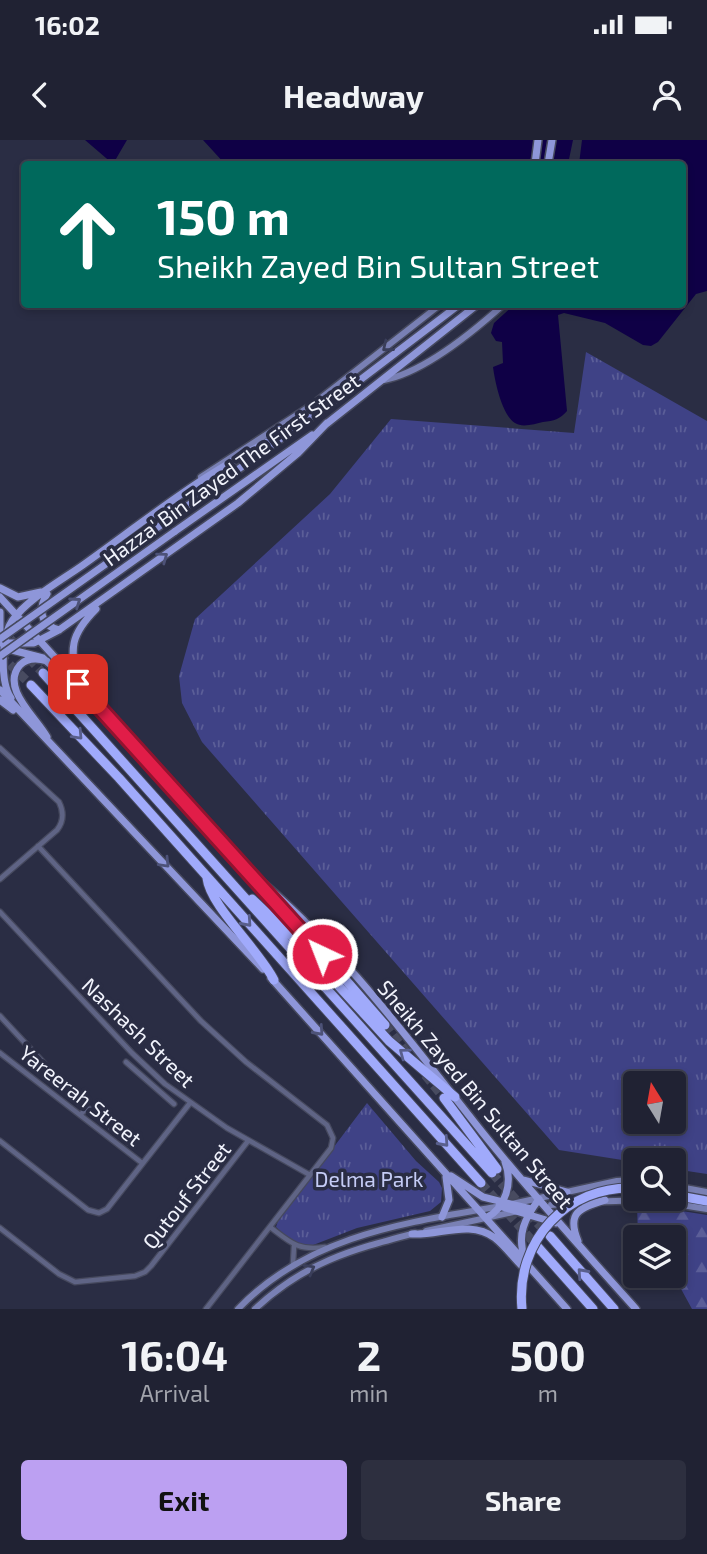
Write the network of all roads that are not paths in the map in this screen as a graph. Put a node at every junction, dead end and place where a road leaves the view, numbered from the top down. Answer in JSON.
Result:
{"nodes":[{"id":1,"x":538,"y":140,"type":"edge"},
{"id":2,"x":552,"y":140,"type":"edge"},
{"id":3,"x":534,"y":161,"type":"edge"},
{"id":4,"x":548,"y":161,"type":"edge"},
{"id":5,"x":436,"y":308,"type":"edge"},
{"id":6,"x":456,"y":308,"type":"edge"},
{"id":7,"x":474,"y":308,"type":"edge"},
{"id":8,"x":499,"y":308,"type":"edge"},
{"id":9,"x":384,"y":380,"type":"junction"},
{"id":10,"x":327,"y":424,"type":"junction"},
{"id":11,"x":294,"y":429,"type":"junction"},
{"id":12,"x":146,"y":521,"type":"junction"},
{"id":13,"x":52,"y":587,"type":"junction"},
{"id":14,"x":0,"y":588,"type":"edge"},
{"id":15,"x":0,"y":597,"type":"edge"},
{"id":16,"x":108,"y":597,"type":"junction"},
{"id":17,"x":0,"y":612,"type":"edge"},
{"id":18,"x":17,"y":615,"type":"junction"},
{"id":19,"x":59,"y":630,"type":"junction"},
{"id":20,"x":41,"y":641,"type":"junction"},
{"id":21,"x":2,"y":644,"type":"edge"},
{"id":22,"x":0,"y":656,"type":"edge"},
{"id":23,"x":47,"y":661,"type":"junction"},
{"id":24,"x":43,"y":673,"type":"tunnel mouth"},
{"id":25,"x":78,"y":684,"type":"junction"},
{"id":26,"x":31,"y":685,"type":"tunnel mouth"},
{"id":27,"x":0,"y":690,"type":"edge"},
{"id":28,"x":0,"y":700,"type":"edge"},
{"id":29,"x":23,"y":716,"type":"junction"},
{"id":30,"x":51,"y":745,"type":"junction"},
{"id":31,"x":0,"y":748,"type":"edge"},
{"id":32,"x":38,"y":846,"type":"junction"},
{"id":33,"x":252,"y":874,"type":"junction"},
{"id":34,"x":206,"y":876,"type":"junction"},
{"id":35,"x":0,"y":879,"type":"edge"},
{"id":36,"x":242,"y":894,"type":"junction"},
{"id":37,"x":0,"y":912,"type":"edge"},
{"id":38,"x":274,"y":980,"type":"junction"},
{"id":39,"x":0,"y":1016,"type":"edge"},
{"id":40,"x":7,"y":1024,"type":"junction"},
{"id":41,"x":384,"y":1025,"type":"tunnel mouth"},
{"id":42,"x":0,"y":1031,"type":"edge"},
{"id":43,"x":0,"y":1053,"type":"edge"},
{"id":44,"x":126,"y":1062,"type":"dead end"},
{"id":45,"x":157,"y":1077,"type":"junction"},
{"id":46,"x":151,"y":1083,"type":"junction"},
{"id":47,"x":65,"y":1086,"type":"dead end"},
{"id":48,"x":455,"y":1097,"type":"junction"},
{"id":49,"x":444,"y":1098,"type":"tunnel mouth"},
{"id":50,"x":190,"y":1103,"type":"junction"},
{"id":51,"x":174,"y":1104,"type":"dead end"},
{"id":52,"x":80,"y":1115,"type":"junction"},
{"id":53,"x":118,"y":1134,"type":"junction"},
{"id":54,"x":112,"y":1139,"type":"junction"},
{"id":55,"x":0,"y":1141,"type":"edge"},
{"id":56,"x":248,"y":1141,"type":"junction"},
{"id":57,"x":132,"y":1146,"type":"dead end"},
{"id":58,"x":504,"y":1158,"type":"junction"},
{"id":59,"x":142,"y":1163,"type":"junction"},
{"id":60,"x":444,"y":1173,"type":"junction"},
{"id":61,"x":310,"y":1175,"type":"junction"},
{"id":62,"x":522,"y":1179,"type":"junction"},
{"id":63,"x":623,"y":1181,"type":"edge"},
{"id":64,"x":481,"y":1183,"type":"tunnel mouth"},
{"id":65,"x":623,"y":1188,"type":"edge"},
{"id":66,"x":686,"y":1188,"type":"edge"},
{"id":67,"x":567,"y":1192,"type":"junction"},
{"id":68,"x":707,"y":1192,"type":"edge"},
{"id":69,"x":686,"y":1197,"type":"edge"},
{"id":70,"x":538,"y":1199,"type":"junction"},
{"id":71,"x":605,"y":1200,"type":"junction"},
{"id":72,"x":707,"y":1201,"type":"edge"},
{"id":73,"x":501,"y":1204,"type":"junction"},
{"id":74,"x":511,"y":1204,"type":"junction"},
{"id":75,"x":548,"y":1206,"type":"junction"},
{"id":76,"x":707,"y":1209,"type":"edge"},
{"id":77,"x":478,"y":1210,"type":"junction"},
{"id":78,"x":517,"y":1212,"type":"junction"},
{"id":79,"x":529,"y":1212,"type":"junction"},
{"id":80,"x":442,"y":1217,"type":"junction"},
{"id":81,"x":485,"y":1218,"type":"junction"},
{"id":82,"x":563,"y":1226,"type":"junction"},
{"id":83,"x":270,"y":1227,"type":"junction"},
{"id":84,"x":0,"y":1228,"type":"edge"},
{"id":85,"x":412,"y":1234,"type":"junction"},
{"id":86,"x":550,"y":1236,"type":"tunnel mouth"},
{"id":87,"x":293,"y":1245,"type":"junction"},
{"id":88,"x":537,"y":1246,"type":"tunnel mouth"},
{"id":89,"x":327,"y":1247,"type":"junction"},
{"id":90,"x":581,"y":1248,"type":"junction"},
{"id":91,"x":527,"y":1264,"type":"junction"},
{"id":92,"x":293,"y":1265,"type":"junction"},
{"id":93,"x":545,"y":1285,"type":"junction"},
{"id":94,"x":206,"y":1309,"type":"edge"},
{"id":95,"x":238,"y":1309,"type":"edge"},
{"id":96,"x":255,"y":1309,"type":"edge"},
{"id":97,"x":522,"y":1309,"type":"edge"},
{"id":98,"x":567,"y":1309,"type":"edge"},
{"id":99,"x":593,"y":1309,"type":"edge"},
{"id":100,"x":614,"y":1309,"type":"edge"},
{"id":101,"x":636,"y":1309,"type":"edge"}],
"edges":[{"from":1,"to":3,"type":"main road"},
{"from":2,"to":4,"type":"main road"},
{"from":5,"to":12,"type":"street","one_way":true},
{"from":6,"to":11,"type":"main road","name":"Hazza' Bin Zayed The First Street"},
{"from":7,"to":9,"type":"main road","name":"Hazza' Bin Zayed The First Street"},
{"from":8,"to":9,"type":"street"},
{"from":9,"to":10,"type":"main road","name":"Hazza' Bin Zayed The First Street"},
{"from":16,"to":10,"type":"main road","one_way":true},
{"from":22,"to":10,"type":"main road","name":"Hazza' Bin Zayed The First Street","one_way":true,"bridge":true},
{"from":11,"to":12,"type":"main road"},
{"from":11,"to":21,"type":"main road","name":"Hazza' Bin Zayed The First Street","bridge":true},
{"from":12,"to":13,"type":"main road"},
{"from":13,"to":14,"type":"main road"},
{"from":13,"to":18,"type":"main road"},
{"from":13,"to":19,"type":"main road"},
{"from":15,"to":18,"type":"main road","name":"Sheikh Zayed Bin Sultan Street"},
{"from":16,"to":19,"type":"main road"},
{"from":16,"to":25,"type":"main road"},
{"from":17,"to":21,"type":"main road"},
{"from":18,"to":20,"type":"main road","name":"Sheikh Zayed Bin Sultan Street"},
{"from":18,"to":21,"type":"main road"},
{"from":19,"to":20,"type":"main road"},
{"from":20,"to":21,"type":"main road"},
{"from":20,"to":25,"type":"main road","name":"Sheikh Zayed Bin Sultan Street"},
{"from":21,"to":23,"type":"main road"},
{"from":21,"to":29,"type":"main road"},
{"from":23,"to":25,"type":"main road"},
{"from":23,"to":30,"type":"main road"},
{"from":24,"to":36,"type":"highway","name":"Sheikh Zayed Bin Sultan Street"},
{"from":25,"to":33,"type":"main road","name":"Sheikh Zayed Bin Sultan Street"},
{"from":26,"to":34,"type":"highway","one_way":true},
{"from":27,"to":29,"type":"main road"},
{"from":28,"to":29,"type":"main road"},
{"from":29,"to":30,"type":"main road"},
{"from":30,"to":38,"type":"main road","one_way":true},
{"from":31,"to":32,"type":"street"},
{"from":32,"to":35,"type":"street"},
{"from":32,"to":61,"type":"street"},
{"from":33,"to":41,"type":"highway"},
{"from":33,"to":48,"type":"main road","name":"Sheikh Zayed Bin Sultan Street"},
{"from":34,"to":38,"type":"highway"},
{"from":34,"to":64,"type":"highway","one_way":true},
{"from":48,"to":36,"type":"highway","one_way":true},
{"from":36,"to":49,"type":"highway","name":"Sheikh Zayed Bin Sultan Street"},
{"from":37,"to":45,"type":"street","name":"Nashash Street"},
{"from":38,"to":60,"type":"main road","one_way":true},
{"from":39,"to":40,"type":"street","name":"Yareerah Street"},
{"from":40,"to":42,"type":"street","name":"Yareerah Street"},
{"from":40,"to":47,"type":"street","name":"Yareerah Street"},
{"from":43,"to":52,"type":"street","name":"Yareerah Street"},
{"from":44,"to":46,"type":"street"},
{"from":45,"to":46,"type":"street"},
{"from":45,"to":50,"type":"street","name":"Nashash Street"},
{"from":46,"to":51,"type":"street"},
{"from":48,"to":58,"type":"main road","name":"Sheikh Zayed Bin Sultan Street"},
{"from":50,"to":56,"type":"street","name":"Nashash Street"},
{"from":50,"to":59,"type":"street"},
{"from":52,"to":53,"type":"street"},
{"from":52,"to":54,"type":"street","name":"Yareerah Street"},
{"from":53,"to":54,"type":"street"},
{"from":53,"to":57,"type":"street"},
{"from":54,"to":59,"type":"street","name":"Yareerah Street"},
{"from":55,"to":59,"type":"street"},
{"from":56,"to":61,"type":"street","name":"Nashash Street"},
{"from":56,"to":84,"type":"street","name":"Qutouf Street"},
{"from":58,"to":62,"type":"main road","name":"Sheikh Zayed Bin Sultan Street"},
{"from":58,"to":73,"type":"main road"},
{"from":60,"to":73,"type":"main road"},
{"from":60,"to":77,"type":"main road"},
{"from":60,"to":80,"type":"main road"},
{"from":61,"to":83,"type":"street"},
{"from":62,"to":67,"type":"main road"},
{"from":62,"to":70,"type":"main road","name":"Sheikh Zayed Bin Sultan Street"},
{"from":63,"to":67,"type":"street"},
{"from":65,"to":97,"type":"highway","bridge":true},
{"from":66,"to":68,"type":"street"},
{"from":67,"to":70,"type":"street"},
{"from":69,"to":72,"type":"highway"},
{"from":70,"to":74,"type":"street"},
{"from":70,"to":75,"type":"main road","name":"Sheikh Zayed Bin Sultan Street"},
{"from":70,"to":79,"type":"main road"},
{"from":71,"to":75,"type":"street"},
{"from":71,"to":76,"type":"street"},
{"from":71,"to":90,"type":"main road"},
{"from":73,"to":74,"type":"main road"},
{"from":73,"to":77,"type":"street"},
{"from":73,"to":78,"type":"main road"},
{"from":73,"to":81,"type":"main road"},
{"from":74,"to":79,"type":"main road"},
{"from":75,"to":79,"type":"street"},
{"from":75,"to":82,"type":"main road","name":"Sheikh Zayed Bin Sultan Street"},
{"from":77,"to":80,"type":"street"},
{"from":77,"to":81,"type":"main road"},
{"from":78,"to":79,"type":"main road"},
{"from":78,"to":81,"type":"street"},
{"from":79,"to":82,"type":"main road"},
{"from":79,"to":91,"type":"main road"},
{"from":80,"to":89,"type":"street"},
{"from":81,"to":85,"type":"street"},
{"from":81,"to":91,"type":"main road"},
{"from":82,"to":90,"type":"main road","name":"Sheikh Zayed Bin Sultan Street"},
{"from":83,"to":87,"type":"street"},
{"from":83,"to":94,"type":"street"},
{"from":85,"to":93,"type":"main road"},
{"from":96,"to":85,"type":"street","one_way":true},
{"from":100,"to":86,"type":"highway","name":"Sheikh Zayed Bin Sultan Street","one_way":true},
{"from":87,"to":89,"type":"street"},
{"from":87,"to":92,"type":"street"},
{"from":88,"to":99,"type":"highway"},
{"from":89,"to":92,"type":"street"},
{"from":90,"to":101,"type":"main road","name":"Sheikh Zayed Bin Sultan Street"},
{"from":91,"to":93,"type":"main road"},
{"from":92,"to":95,"type":"street"},
{"from":93,"to":98,"type":"main road"}]}
